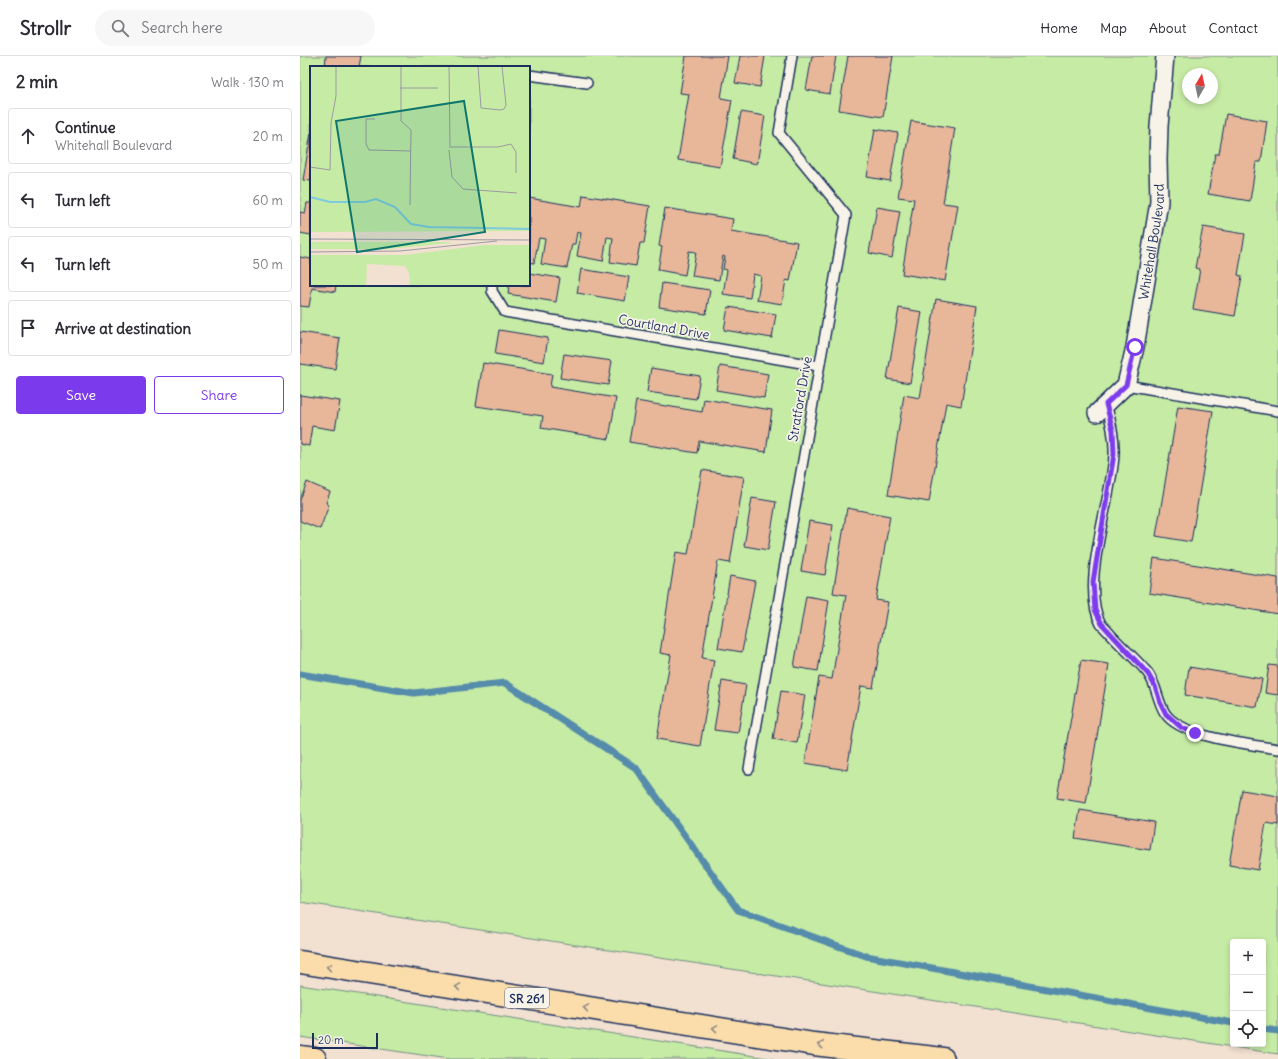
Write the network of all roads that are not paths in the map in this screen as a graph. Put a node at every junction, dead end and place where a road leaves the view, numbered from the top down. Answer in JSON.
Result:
{"nodes":[{"id":1,"x":792,"y":56,"type":"edge"},
{"id":2,"x":1165,"y":56,"type":"edge"},
{"id":3,"x":530,"y":75,"type":"edge"},
{"id":4,"x":587,"y":83,"type":"dead end"},
{"id":5,"x":492,"y":286,"type":"edge"},
{"id":6,"x":819,"y":366,"type":"junction"},
{"id":7,"x":1126,"y":385,"type":"junction"},
{"id":8,"x":1102,"y":408,"type":"joint"},
{"id":9,"x":1278,"y":411,"type":"edge"},
{"id":10,"x":1278,"y":749,"type":"edge"},
{"id":11,"x":749,"y":769,"type":"dead end"},
{"id":12,"x":300,"y":962,"type":"edge"},
{"id":13,"x":300,"y":1056,"type":"edge"},
{"id":14,"x":315,"y":1059,"type":"edge"},
{"id":15,"x":943,"y":1059,"type":"edge"}],
"edges":[{"from":1,"to":6,"type":"lane","name":"Stratford Drive"},
{"from":2,"to":7,"type":"street","name":"Whitehall Boulevard"},
{"from":3,"to":4,"type":"lane"},
{"from":5,"to":6,"type":"lane","name":"Courtland Drive"},
{"from":6,"to":11,"type":"lane","name":"Stratford Drive"},
{"from":7,"to":8,"type":"street"},
{"from":7,"to":9,"type":"lane"},
{"from":8,"to":10,"type":"lane"},
{"from":15,"to":12,"type":"main road","number":"SR 261","one_way":true},
{"from":13,"to":14,"type":"main road"}]}
